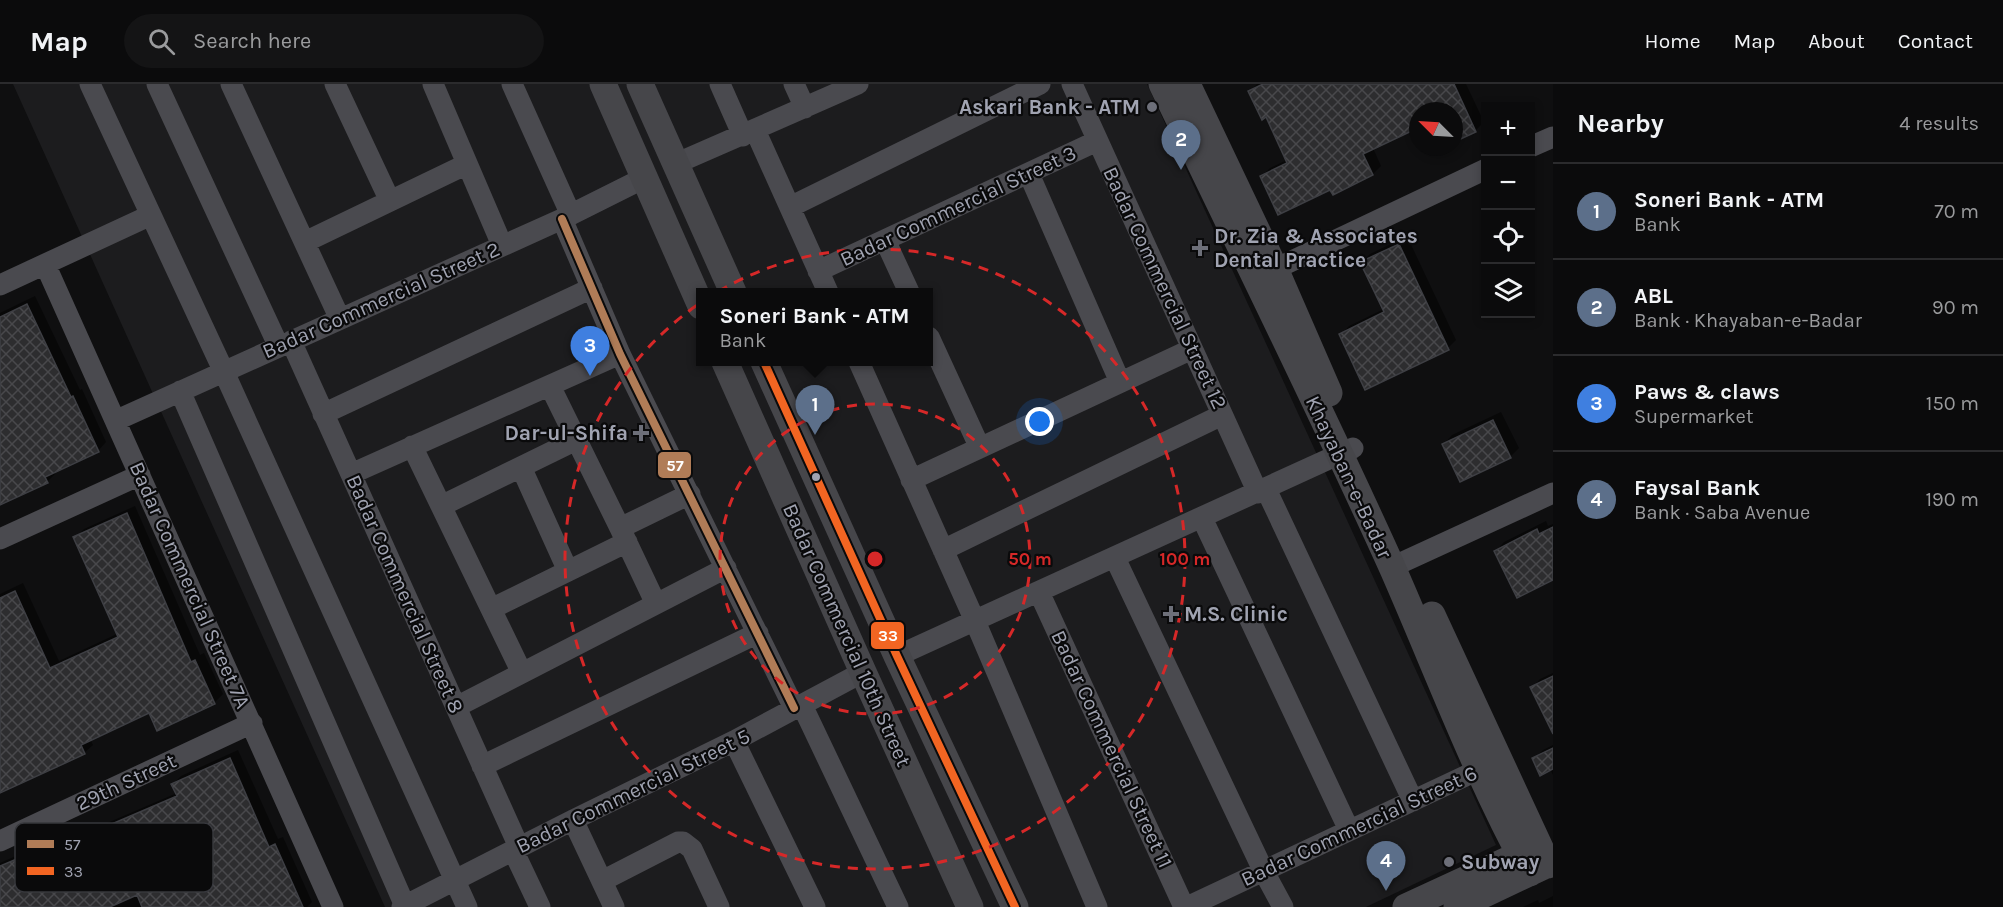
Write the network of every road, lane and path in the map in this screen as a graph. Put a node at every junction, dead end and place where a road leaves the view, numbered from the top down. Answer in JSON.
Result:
{"nodes":[{"id":1,"x":90,"y":84,"type":"edge"},
{"id":2,"x":157,"y":84,"type":"edge"},
{"id":3,"x":231,"y":84,"type":"edge"},
{"id":4,"x":336,"y":84,"type":"edge"},
{"id":5,"x":433,"y":84,"type":"edge"},
{"id":6,"x":512,"y":84,"type":"edge"},
{"id":7,"x":603,"y":84,"type":"edge"},
{"id":8,"x":640,"y":84,"type":"edge"},
{"id":9,"x":720,"y":84,"type":"edge"},
{"id":10,"x":794,"y":84,"type":"edge"},
{"id":11,"x":858,"y":84,"type":"edge"},
{"id":12,"x":1040,"y":84,"type":"edge"},
{"id":13,"x":1072,"y":84,"type":"edge"},
{"id":14,"x":1162,"y":84,"type":"edge"},
{"id":15,"x":1187,"y":84,"type":"edge"},
{"id":16,"x":805,"y":108,"type":"junction"},
{"id":17,"x":749,"y":133,"type":"junction"},
{"id":18,"x":1553,"y":137,"type":"edge"},
{"id":19,"x":1097,"y":141,"type":"junction"},
{"id":20,"x":1535,"y":145,"type":"edge"},
{"id":21,"x":467,"y":164,"type":"junction"},
{"id":22,"x":675,"y":164,"type":"junction"},
{"id":23,"x":1481,"y":171,"type":"edge"},
{"id":24,"x":1029,"y":174,"type":"junction"},
{"id":25,"x":644,"y":178,"type":"junction"},
{"id":26,"x":390,"y":201,"type":"junction"},
{"id":27,"x":789,"y":207,"type":"junction"},
{"id":28,"x":151,"y":215,"type":"junction"},
{"id":29,"x":566,"y":217,"type":"junction"},
{"id":30,"x":885,"y":240,"type":"junction"},
{"id":31,"x":305,"y":242,"type":"junction"},
{"id":32,"x":502,"y":245,"type":"junction"},
{"id":33,"x":45,"y":264,"type":"junction"},
{"id":34,"x":1275,"y":269,"type":"junction"},
{"id":35,"x":818,"y":271,"type":"junction"},
{"id":36,"x":0,"y":285,"type":"edge"},
{"id":37,"x":592,"y":288,"type":"junction"},
{"id":38,"x":731,"y":288,"type":"edge"},
{"id":39,"x":826,"y":288,"type":"edge"},
{"id":40,"x":907,"y":288,"type":"edge"},
{"id":41,"x":696,"y":295,"type":"edge"},
{"id":42,"x":340,"y":319,"type":"junction"},
{"id":43,"x":285,"y":344,"type":"junction"},
{"id":44,"x":933,"y":346,"type":"edge"},
{"id":45,"x":1192,"y":349,"type":"junction"},
{"id":46,"x":620,"y":354,"type":"junction"},
{"id":47,"x":727,"y":366,"type":"edge"},
{"id":48,"x":766,"y":366,"type":"edge"},
{"id":49,"x":861,"y":366,"type":"edge"},
{"id":50,"x":224,"y":372,"type":"junction"},
{"id":51,"x":1120,"y":382,"type":"junction"},
{"id":52,"x":550,"y":387,"type":"junction"},
{"id":53,"x":180,"y":392,"type":"junction"},
{"id":54,"x":323,"y":414,"type":"junction"},
{"id":55,"x":1222,"y":415,"type":"junction"},
{"id":56,"x":117,"y":420,"type":"junction"},
{"id":57,"x":576,"y":440,"type":"junction"},
{"id":58,"x":412,"y":446,"type":"junction"},
{"id":59,"x":980,"y":448,"type":"junction"},
{"id":60,"x":1346,"y":451,"type":"junction"},
{"id":61,"x":521,"y":467,"type":"junction"},
{"id":62,"x":140,"y":474,"type":"junction"},
{"id":63,"x":351,"y":474,"type":"junction"},
{"id":64,"x":911,"y":480,"type":"junction"},
{"id":65,"x":1262,"y":491,"type":"junction"},
{"id":66,"x":1553,"y":493,"type":"edge"},
{"id":67,"x":690,"y":494,"type":"junction"},
{"id":68,"x":441,"y":506,"type":"junction"},
{"id":69,"x":1202,"y":518,"type":"junction"},
{"id":70,"x":624,"y":535,"type":"junction"},
{"id":71,"x":0,"y":539,"type":"edge"},
{"id":72,"x":943,"y":550,"type":"junction"},
{"id":73,"x":1114,"y":558,"type":"junction"},
{"id":74,"x":1399,"y":564,"type":"junction"},
{"id":75,"x":726,"y":568,"type":"junction"},
{"id":76,"x":568,"y":571,"type":"junction"},
{"id":77,"x":1039,"y":592,"type":"junction"},
{"id":78,"x":656,"y":604,"type":"junction"},
{"id":79,"x":491,"y":609,"type":"junction"},
{"id":80,"x":975,"y":621,"type":"junction"},
{"id":81,"x":758,"y":633,"type":"junction"},
{"id":82,"x":897,"y":656,"type":"junction"},
{"id":83,"x":863,"y":672,"type":"junction"},
{"id":84,"x":522,"y":673,"type":"junction"},
{"id":85,"x":456,"y":707,"type":"junction"},
{"id":86,"x":798,"y":707,"type":"junction"},
{"id":87,"x":252,"y":723,"type":"junction"},
{"id":88,"x":735,"y":741,"type":"junction"},
{"id":89,"x":1489,"y":765,"type":"junction"},
{"id":90,"x":482,"y":766,"type":"junction"},
{"id":91,"x":1413,"y":801,"type":"junction"},
{"id":92,"x":573,"y":820,"type":"junction"},
{"id":93,"x":38,"y":823,"type":"edge"},
{"id":94,"x":1349,"y":830,"type":"junction"},
{"id":95,"x":15,"y":834,"type":"edge"},
{"id":96,"x":0,"y":841,"type":"edge"},
{"id":97,"x":516,"y":849,"type":"junction"},
{"id":98,"x":1540,"y":857,"type":"edge"},
{"id":99,"x":1263,"y":870,"type":"junction"},
{"id":100,"x":454,"y":880,"type":"junction"},
{"id":101,"x":602,"y":881,"type":"junction"},
{"id":102,"x":404,"y":906,"type":"edge"},
{"id":103,"x":333,"y":907,"type":"edge"},
{"id":104,"x":467,"y":907,"type":"edge"},
{"id":105,"x":540,"y":907,"type":"edge"},
{"id":106,"x":614,"y":907,"type":"edge"},
{"id":107,"x":719,"y":907,"type":"edge"},
{"id":108,"x":815,"y":907,"type":"edge"},
{"id":109,"x":898,"y":907,"type":"edge"},
{"id":110,"x":970,"y":907,"type":"edge"},
{"id":111,"x":1015,"y":907,"type":"edge"},
{"id":112,"x":1097,"y":907,"type":"edge"},
{"id":113,"x":1185,"y":907,"type":"edge"},
{"id":114,"x":1283,"y":907,"type":"edge"},
{"id":115,"x":1406,"y":907,"type":"edge"},
{"id":116,"x":1457,"y":907,"type":"edge"}],
"edges":[{"from":1,"to":28,"type":"street"},
{"from":2,"to":43,"type":"street","name":"Badar Commercial Street 8"},
{"from":3,"to":31,"type":"street"},
{"from":4,"to":26,"type":"street"},
{"from":5,"to":21,"type":"street"},
{"from":6,"to":29,"type":"street"},
{"from":7,"to":25,"type":"main road"},
{"from":8,"to":22,"type":"main road"},
{"from":9,"to":17,"type":"street"},
{"from":10,"to":16,"type":"street"},
{"from":11,"to":16,"type":"street"},
{"from":12,"to":27,"type":"street"},
{"from":13,"to":19,"type":"street","name":"Badar Commercial Street 12"},
{"from":14,"to":60,"type":"main road","name":"Khayaban-e-Badar"},
{"from":15,"to":34,"type":"main road","name":"Khayaban-e-Badar"},
{"from":16,"to":17,"type":"street"},
{"from":17,"to":22,"type":"street"},
{"from":17,"to":27,"type":"street"},
{"from":18,"to":20,"type":"street"},
{"from":19,"to":24,"type":"street","name":"Badar Commercial Street 3"},
{"from":19,"to":45,"type":"street","name":"Badar Commercial Street 12"},
{"from":21,"to":26,"type":"street"},
{"from":21,"to":32,"type":"street"},
{"from":22,"to":38,"type":"main road"},
{"from":23,"to":34,"type":"street"},
{"from":24,"to":30,"type":"street","name":"Badar Commercial Street 3"},
{"from":24,"to":51,"type":"street"},
{"from":25,"to":29,"type":"street","name":"Badar Commercial Street 2"},
{"from":25,"to":41,"type":"main road"},
{"from":26,"to":31,"type":"street"},
{"from":27,"to":35,"type":"street"},
{"from":28,"to":33,"type":"street"},
{"from":28,"to":50,"type":"street"},
{"from":29,"to":32,"type":"street","name":"Badar Commercial Street 2"},
{"from":29,"to":37,"type":"street"},
{"from":30,"to":35,"type":"street","name":"Badar Commercial Street 3"},
{"from":30,"to":40,"type":"street"},
{"from":31,"to":42,"type":"street"},
{"from":32,"to":42,"type":"street","name":"Badar Commercial Street 2"},
{"from":33,"to":36,"type":"street"},
{"from":33,"to":56,"type":"street","name":"Badar Commercial Street 7A"},
{"from":34,"to":60,"type":"main road","name":"Khayaban-e-Badar"},
{"from":35,"to":39,"type":"street"},
{"from":37,"to":46,"type":"street"},
{"from":37,"to":54,"type":"street"},
{"from":42,"to":43,"type":"street","name":"Badar Commercial Street 2"},
{"from":43,"to":50,"type":"street","name":"Badar Commercial Street 2"},
{"from":43,"to":54,"type":"street","name":"Badar Commercial Street 8"},
{"from":44,"to":59,"type":"street"},
{"from":45,"to":51,"type":"street"},
{"from":45,"to":55,"type":"street","name":"Badar Commercial Street 12"},
{"from":46,"to":52,"type":"street"},
{"from":46,"to":67,"type":"street"},
{"from":47,"to":83,"type":"main road","name":"Badar Commercial 10th Street"},
{"from":48,"to":82,"type":"main road","name":"Badar Commercial 10th Street"},
{"from":49,"to":64,"type":"street"},
{"from":50,"to":53,"type":"street","name":"Badar Commercial Street 2"},
{"from":50,"to":100,"type":"street"},
{"from":51,"to":59,"type":"street"},
{"from":52,"to":57,"type":"street"},
{"from":52,"to":58,"type":"street"},
{"from":53,"to":56,"type":"street","name":"Badar Commercial Street 2"},
{"from":53,"to":102,"type":"street"},
{"from":54,"to":63,"type":"street","name":"Badar Commercial Street 8"},
{"from":55,"to":65,"type":"street","name":"Badar Commercial Street 12"},
{"from":55,"to":72,"type":"street"},
{"from":56,"to":62,"type":"street","name":"Badar Commercial Street 7A"},
{"from":57,"to":61,"type":"street"},
{"from":57,"to":70,"type":"street"},
{"from":58,"to":63,"type":"street"},
{"from":58,"to":68,"type":"street"},
{"from":59,"to":64,"type":"street"},
{"from":60,"to":65,"type":"street"},
{"from":60,"to":74,"type":"main road","name":"Khayaban-e-Badar"},
{"from":61,"to":68,"type":"street"},
{"from":61,"to":76,"type":"street"},
{"from":62,"to":71,"type":"street"},
{"from":62,"to":87,"type":"street","name":"Badar Commercial Street 7A"},
{"from":63,"to":85,"type":"street","name":"Badar Commercial Street 8"},
{"from":64,"to":72,"type":"street"},
{"from":65,"to":69,"type":"street"},
{"from":65,"to":91,"type":"street","name":"Badar Commercial Street 12"},
{"from":66,"to":74,"type":"street"},
{"from":67,"to":70,"type":"street"},
{"from":67,"to":75,"type":"street"},
{"from":68,"to":79,"type":"street"},
{"from":69,"to":73,"type":"street"},
{"from":69,"to":94,"type":"street"},
{"from":70,"to":76,"type":"street"},
{"from":70,"to":78,"type":"street"},
{"from":72,"to":80,"type":"street"},
{"from":73,"to":77,"type":"street"},
{"from":73,"to":99,"type":"street"},
{"from":74,"to":89,"type":"main road","name":"Khayaban-e-Badar"},
{"from":75,"to":78,"type":"street"},
{"from":75,"to":81,"type":"street"},
{"from":76,"to":79,"type":"street"},
{"from":77,"to":80,"type":"street"},
{"from":77,"to":113,"type":"street","name":"Badar Commercial Street 11"},
{"from":78,"to":84,"type":"street"},
{"from":79,"to":84,"type":"street"},
{"from":80,"to":82,"type":"street"},
{"from":80,"to":112,"type":"street"},
{"from":81,"to":86,"type":"street"},
{"from":81,"to":90,"type":"street"},
{"from":82,"to":111,"type":"main road","name":"Badar Commercial 10th Street"},
{"from":83,"to":86,"type":"street","name":"Badar Commercial Street 5"},
{"from":83,"to":110,"type":"main road","name":"Badar Commercial 10th Street"},
{"from":84,"to":85,"type":"street"},
{"from":85,"to":90,"type":"street","name":"Badar Commercial Street 8"},
{"from":86,"to":88,"type":"street","name":"Badar Commercial Street 5"},
{"from":86,"to":109,"type":"street"},
{"from":87,"to":93,"type":"street","name":"29th Street"},
{"from":87,"to":103,"type":"street","name":"Badar Commercial Street 7A"},
{"from":88,"to":92,"type":"street","name":"Badar Commercial Street 5"},
{"from":88,"to":108,"type":"street"},
{"from":89,"to":91,"type":"street","name":"Badar Commercial Street 6"},
{"from":89,"to":98,"type":"main road","name":"Khayaban-e-Badar"},
{"from":90,"to":97,"type":"street","name":"Badar Commercial Street 8"},
{"from":91,"to":94,"type":"street","name":"Badar Commercial Street 6"},
{"from":92,"to":97,"type":"street","name":"Badar Commercial Street 5"},
{"from":92,"to":101,"type":"street"},
{"from":94,"to":99,"type":"street","name":"Badar Commercial Street 6"},
{"from":95,"to":96,"type":"street","name":"29th Street"},
{"from":97,"to":100,"type":"street","name":"Badar Commercial Street 5"},
{"from":97,"to":105,"type":"street","name":"Badar Commercial Street 8"},
{"from":98,"to":115,"type":"main road"},
{"from":98,"to":116,"type":"main road"},
{"from":99,"to":113,"type":"street","name":"Badar Commercial Street 6"},
{"from":99,"to":114,"type":"street"},
{"from":100,"to":102,"type":"street","name":"Badar Commercial Street 5"},
{"from":100,"to":104,"type":"street"},
{"from":101,"to":106,"type":"street"},
{"from":101,"to":107,"type":"street"}]}
